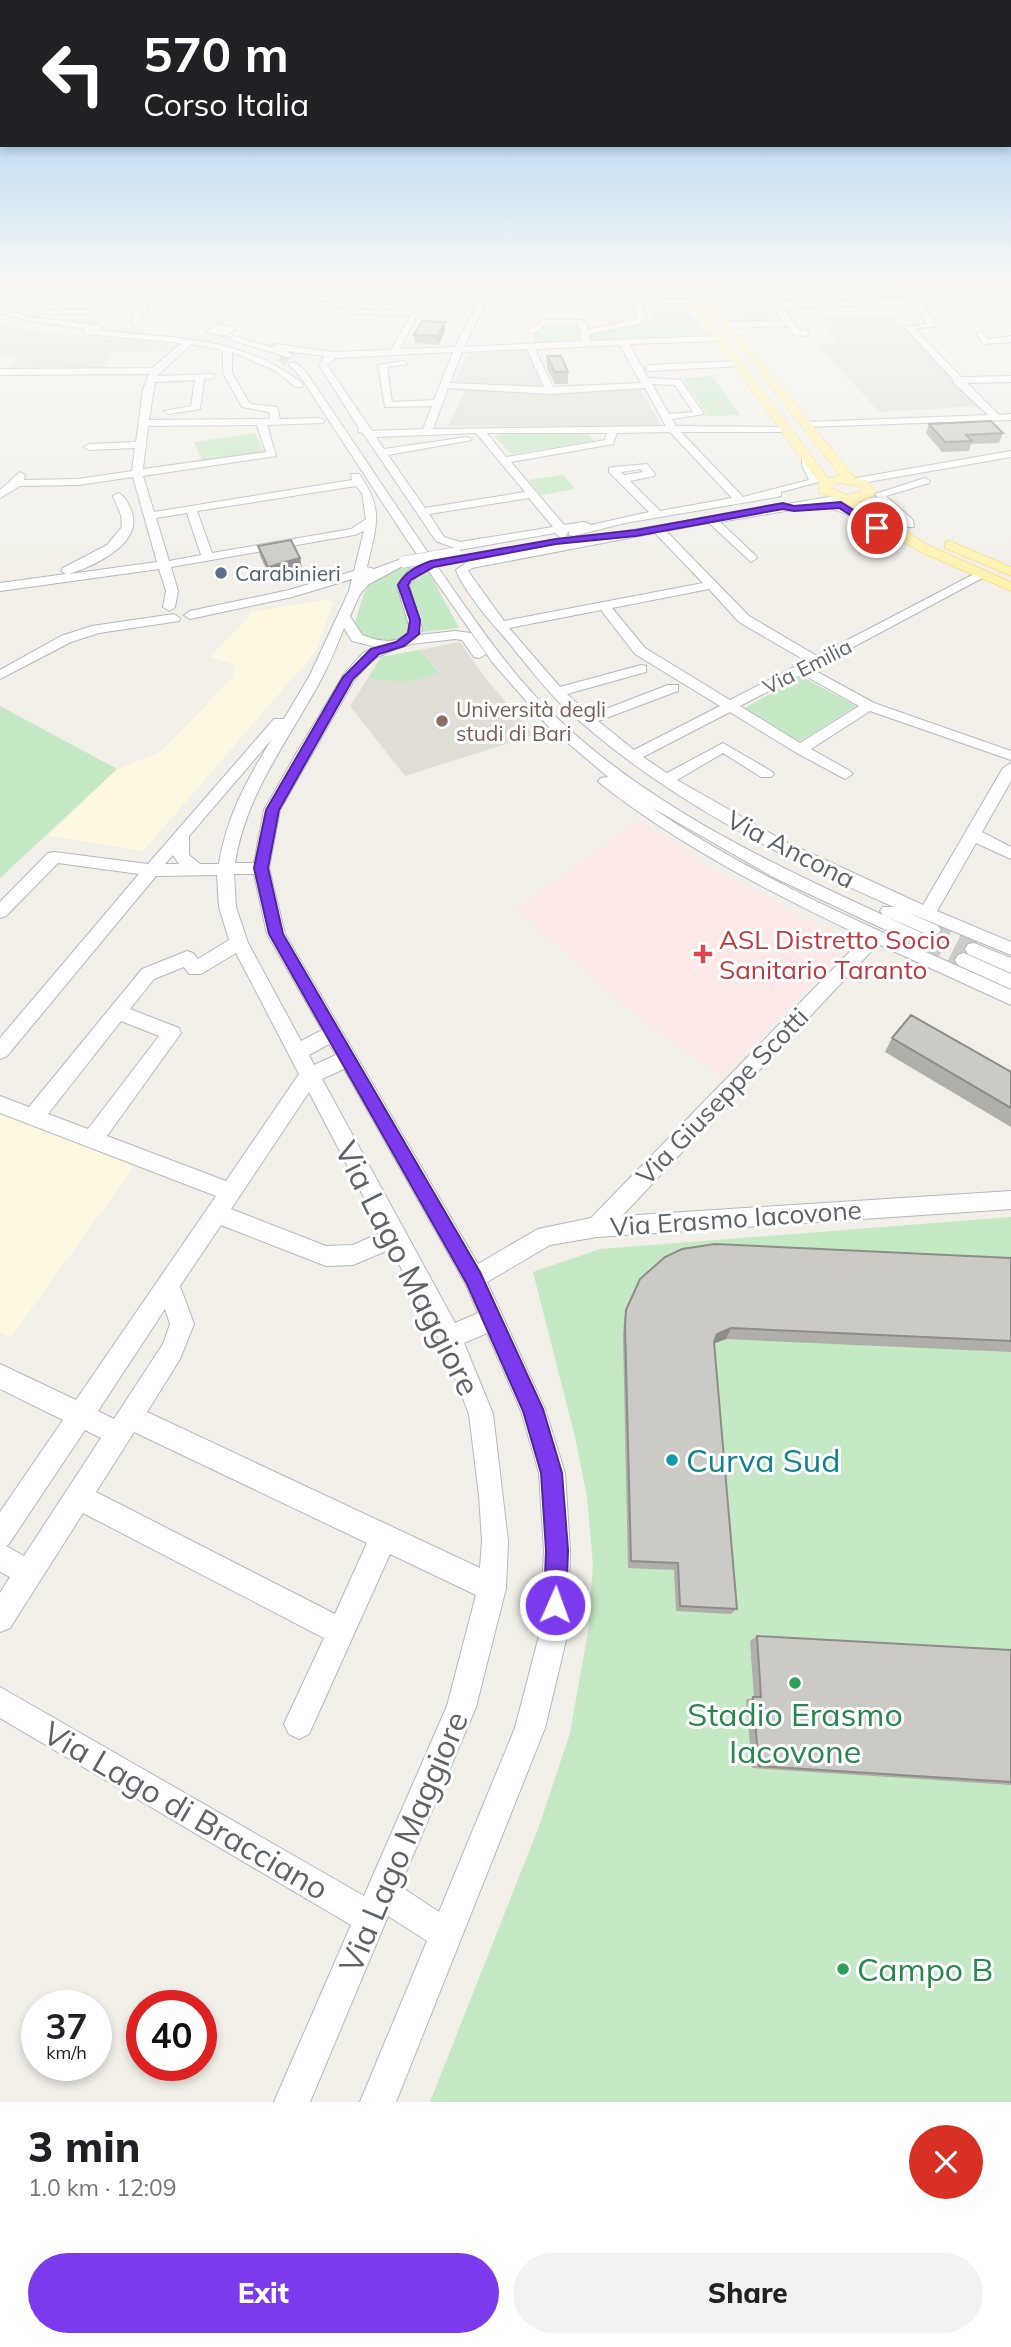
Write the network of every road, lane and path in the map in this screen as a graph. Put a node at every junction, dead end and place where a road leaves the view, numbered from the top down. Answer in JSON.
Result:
{"nodes":[{"id":1,"x":150,"y":384,"type":"edge"},
{"id":2,"x":199,"y":384,"type":"edge"},
{"id":3,"x":233,"y":384,"type":"edge"},
{"id":4,"x":298,"y":384,"type":"tunnel mouth"},
{"id":5,"x":311,"y":384,"type":"edge"},
{"id":6,"x":336,"y":384,"type":"edge"},
{"id":7,"x":385,"y":384,"type":"edge"},
{"id":8,"x":547,"y":384,"type":"edge"},
{"id":9,"x":633,"y":384,"type":"edge"},
{"id":10,"x":647,"y":384,"type":"edge"},
{"id":11,"x":679,"y":384,"type":"edge"},
{"id":12,"x":751,"y":384,"type":"edge"},
{"id":13,"x":775,"y":384,"type":"edge"},
{"id":14,"x":960,"y":384,"type":"edge"},
{"id":15,"x":998,"y":384,"type":"edge"},
{"id":16,"x":444,"y":385,"type":"joint"},
{"id":17,"x":1002,"y":389,"type":"dead end"},
{"id":18,"x":550,"y":391,"type":"junction"},
{"id":19,"x":437,"y":403,"type":"junction"},
{"id":20,"x":666,"y":417,"type":"junction"},
{"id":21,"x":1011,"y":417,"type":"edge"},
{"id":22,"x":145,"y":418,"type":"junction"},
{"id":23,"x":997,"y":418,"type":"junction"},
{"id":24,"x":261,"y":422,"type":"junction"},
{"id":25,"x":275,"y":422,"type":"junction"},
{"id":26,"x":807,"y":425,"type":"junction"},
{"id":27,"x":324,"y":428,"type":"junction"},
{"id":28,"x":785,"y":429,"type":"junction"},
{"id":29,"x":427,"y":430,"type":"junction"},
{"id":30,"x":347,"y":431,"type":"junction"},
{"id":31,"x":613,"y":431,"type":"junction"},
{"id":32,"x":674,"y":431,"type":"junction"},
{"id":33,"x":368,"y":432,"type":"junction"},
{"id":34,"x":482,"y":434,"type":"junction"},
{"id":35,"x":141,"y":445,"type":"junction"},
{"id":36,"x":89,"y":447,"type":"dead end"},
{"id":37,"x":1011,"y":454,"type":"edge"},
{"id":38,"x":379,"y":457,"type":"junction"},
{"id":39,"x":505,"y":460,"type":"junction"},
{"id":40,"x":347,"y":463,"type":"dead end"},
{"id":41,"x":605,"y":463,"type":"junction"},
{"id":42,"x":944,"y":466,"type":"junction"},
{"id":43,"x":138,"y":474,"type":"junction"},
{"id":44,"x":854,"y":478,"type":"junction"},
{"id":45,"x":359,"y":482,"type":"junction"},
{"id":46,"x":821,"y":484,"type":"junction"},
{"id":47,"x":142,"y":492,"type":"junction"},
{"id":48,"x":0,"y":495,"type":"edge"},
{"id":49,"x":534,"y":495,"type":"junction"},
{"id":50,"x":872,"y":495,"type":"junction"},
{"id":51,"x":118,"y":496,"type":"junction"},
{"id":52,"x":106,"y":498,"type":"dead end"},
{"id":53,"x":843,"y":498,"type":"junction"},
{"id":54,"x":740,"y":500,"type":"junction"},
{"id":55,"x":783,"y":506,"type":"junction"},
{"id":56,"x":191,"y":509,"type":"junction"},
{"id":57,"x":421,"y":512,"type":"junction"},
{"id":58,"x":657,"y":514,"type":"junction"},
{"id":59,"x":150,"y":519,"type":"junction"},
{"id":60,"x":711,"y":519,"type":"junction"},
{"id":61,"x":372,"y":520,"type":"junction"},
{"id":62,"x":129,"y":525,"type":"junction"},
{"id":63,"x":659,"y":529,"type":"junction"},
{"id":64,"x":888,"y":530,"type":"junction"},
{"id":65,"x":561,"y":531,"type":"junction"},
{"id":66,"x":636,"y":533,"type":"junction"},
{"id":67,"x":425,"y":549,"type":"junction"},
{"id":68,"x":364,"y":555,"type":"junction"},
{"id":69,"x":457,"y":556,"type":"junction"},
{"id":70,"x":208,"y":557,"type":"junction"},
{"id":71,"x":751,"y":558,"type":"dead end"},
{"id":72,"x":164,"y":565,"type":"junction"},
{"id":73,"x":409,"y":568,"type":"junction"},
{"id":74,"x":1011,"y":572,"type":"edge"},
{"id":75,"x":77,"y":573,"type":"junction"},
{"id":76,"x":360,"y":573,"type":"junction"},
{"id":77,"x":980,"y":576,"type":"junction"},
{"id":78,"x":0,"y":581,"type":"edge"},
{"id":79,"x":712,"y":585,"type":"junction"},
{"id":80,"x":0,"y":587,"type":"edge"},
{"id":81,"x":1011,"y":587,"type":"edge"},
{"id":82,"x":172,"y":591,"type":"junction"},
{"id":83,"x":341,"y":598,"type":"junction"},
{"id":84,"x":604,"y":606,"type":"junction"},
{"id":85,"x":188,"y":608,"type":"junction"},
{"id":86,"x":169,"y":612,"type":"junction"},
{"id":87,"x":500,"y":626,"type":"junction"},
{"id":88,"x":399,"y":643,"type":"junction"},
{"id":89,"x":816,"y":661,"type":"junction"},
{"id":90,"x":344,"y":666,"type":"junction"},
{"id":91,"x":641,"y":669,"type":"dead end"},
{"id":92,"x":802,"y":669,"type":"junction"},
{"id":93,"x":0,"y":675,"type":"edge"},
{"id":94,"x":311,"y":686,"type":"junction"},
{"id":95,"x":673,"y":688,"type":"dead end"},
{"id":96,"x":558,"y":692,"type":"junction"},
{"id":97,"x":730,"y":706,"type":"junction"},
{"id":98,"x":869,"y":706,"type":"junction"},
{"id":99,"x":589,"y":720,"type":"junction"},
{"id":100,"x":562,"y":723,"type":"junction"},
{"id":101,"x":603,"y":731,"type":"junction"},
{"id":102,"x":707,"y":737,"type":"junction"},
{"id":103,"x":559,"y":744,"type":"junction"},
{"id":104,"x":800,"y":749,"type":"junction"},
{"id":105,"x":273,"y":750,"type":"junction"},
{"id":106,"x":303,"y":754,"type":"junction"},
{"id":107,"x":634,"y":756,"type":"junction"},
{"id":108,"x":1011,"y":756,"type":"edge"},
{"id":109,"x":1011,"y":768,"type":"edge"},
{"id":110,"x":766,"y":774,"type":"dead end"},
{"id":111,"x":845,"y":774,"type":"dead end"},
{"id":112,"x":675,"y":788,"type":"junction"},
{"id":113,"x":972,"y":834,"type":"junction"},
{"id":114,"x":181,"y":835,"type":"junction"},
{"id":115,"x":1011,"y":854,"type":"edge"},
{"id":116,"x":261,"y":868,"type":"junction"},
{"id":117,"x":150,"y":870,"type":"junction"},
{"id":118,"x":197,"y":870,"type":"junction"},
{"id":119,"x":224,"y":870,"type":"junction"},
{"id":120,"x":0,"y":912,"type":"edge"},
{"id":121,"x":927,"y":913,"type":"junction"},
{"id":122,"x":875,"y":936,"type":"junction"},
{"id":123,"x":239,"y":943,"type":"junction"},
{"id":124,"x":1011,"y":949,"type":"edge"},
{"id":125,"x":1011,"y":966,"type":"edge"},
{"id":126,"x":1011,"y":982,"type":"edge"},
{"id":127,"x":1011,"y":998,"type":"edge"},
{"id":128,"x":118,"y":1013,"type":"junction"},
{"id":129,"x":333,"y":1033,"type":"junction"},
{"id":130,"x":0,"y":1051,"type":"edge"},
{"id":131,"x":296,"y":1053,"type":"junction"},
{"id":132,"x":347,"y":1059,"type":"junction"},
{"id":133,"x":309,"y":1076,"type":"junction"},
{"id":134,"x":0,"y":1104,"type":"edge"},
{"id":135,"x":33,"y":1116,"type":"junction"},
{"id":136,"x":92,"y":1140,"type":"junction"},
{"id":137,"x":229,"y":1192,"type":"junction"},
{"id":138,"x":1011,"y":1200,"type":"edge"},
{"id":139,"x":216,"y":1213,"type":"junction"},
{"id":140,"x":597,"y":1227,"type":"junction"},
{"id":141,"x":395,"y":1236,"type":"junction"},
{"id":142,"x":474,"y":1278,"type":"junction"},
{"id":143,"x":167,"y":1283,"type":"junction"},
{"id":144,"x":492,"y":1319,"type":"junction"},
{"id":145,"x":450,"y":1336,"type":"junction"},
{"id":146,"x":0,"y":1376,"type":"edge"},
{"id":147,"x":80,"y":1415,"type":"junction"},
{"id":148,"x":124,"y":1426,"type":"junction"},
{"id":149,"x":78,"y":1496,"type":"junction"},
{"id":150,"x":0,"y":1535,"type":"edge"},
{"id":151,"x":383,"y":1539,"type":"junction"},
{"id":152,"x":0,"y":1557,"type":"edge"},
{"id":153,"x":29,"y":1573,"type":"junction"},
{"id":154,"x":492,"y":1588,"type":"junction"},
{"id":155,"x":0,"y":1618,"type":"edge"},
{"id":156,"x":341,"y":1632,"type":"junction"},
{"id":157,"x":0,"y":1702,"type":"edge"},
{"id":158,"x":299,"y":1724,"type":"dead end"},
{"id":159,"x":377,"y":1905,"type":"junction"},
{"id":160,"x":446,"y":1935,"type":"junction"},
{"id":161,"x":292,"y":2102,"type":"edge"},
{"id":162,"x":378,"y":2102,"type":"edge"}],
"edges":[{"from":1,"to":22,"type":"street"},
{"from":2,"to":22,"type":"street"},
{"from":3,"to":25,"type":"street"},
{"from":4,"to":27,"type":"street"},
{"from":5,"to":30,"type":"street"},
{"from":6,"to":33,"type":"street"},
{"from":7,"to":19,"type":"street"},
{"from":8,"to":18,"type":"street"},
{"from":9,"to":18,"type":"street"},
{"from":10,"to":20,"type":"street"},
{"from":11,"to":20,"type":"street"},
{"from":12,"to":28,"type":"main road"},
{"from":13,"to":26,"type":"main road"},
{"from":14,"to":23,"type":"street"},
{"from":15,"to":17,"type":"street"},
{"from":16,"to":18,"type":"street"},
{"from":16,"to":19,"type":"street"},
{"from":19,"to":29,"type":"street"},
{"from":20,"to":32,"type":"street"},
{"from":21,"to":23,"type":"street"},
{"from":22,"to":24,"type":"street"},
{"from":22,"to":35,"type":"street"},
{"from":23,"to":26,"type":"street"},
{"from":24,"to":25,"type":"street"},
{"from":24,"to":43,"type":"street"},
{"from":25,"to":27,"type":"street"},
{"from":26,"to":44,"type":"main road"},
{"from":27,"to":30,"type":"street"},
{"from":28,"to":32,"type":"street"},
{"from":28,"to":46,"type":"main road"},
{"from":29,"to":33,"type":"street"},
{"from":29,"to":34,"type":"street"},
{"from":30,"to":33,"type":"street"},
{"from":30,"to":38,"type":"street"},
{"from":30,"to":67,"type":"street"},
{"from":31,"to":32,"type":"street"},
{"from":31,"to":34,"type":"street"},
{"from":31,"to":41,"type":"street"},
{"from":32,"to":54,"type":"street"},
{"from":33,"to":38,"type":"street"},
{"from":34,"to":38,"type":"street"},
{"from":34,"to":39,"type":"street"},
{"from":35,"to":36,"type":"street"},
{"from":35,"to":43,"type":"street"},
{"from":37,"to":42,"type":"street"},
{"from":38,"to":57,"type":"street"},
{"from":38,"to":67,"type":"street"},
{"from":39,"to":41,"type":"street"},
{"from":39,"to":49,"type":"street"},
{"from":40,"to":45,"type":"street"},
{"from":41,"to":58,"type":"street"},
{"from":42,"to":44,"type":"street"},
{"from":42,"to":50,"type":"street"},
{"from":43,"to":47,"type":"street"},
{"from":43,"to":48,"type":"street"},
{"from":44,"to":46,"type":"main road"},
{"from":44,"to":50,"type":"main road"},
{"from":45,"to":56,"type":"street"},
{"from":45,"to":61,"type":"street"},
{"from":46,"to":53,"type":"main road"},
{"from":46,"to":54,"type":"street"},
{"from":47,"to":51,"type":"street"},
{"from":47,"to":59,"type":"street"},
{"from":49,"to":57,"type":"street"},
{"from":49,"to":65,"type":"street"},
{"from":50,"to":53,"type":"main road"},
{"from":50,"to":74,"type":"main road"},
{"from":51,"to":52,"type":"street"},
{"from":51,"to":62,"type":"street"},
{"from":53,"to":55,"type":"street"},
{"from":53,"to":64,"type":"main road"},
{"from":54,"to":58,"type":"street"},
{"from":55,"to":60,"type":"street"},
{"from":55,"to":64,"type":"street"},
{"from":56,"to":59,"type":"street"},
{"from":56,"to":70,"type":"street"},
{"from":57,"to":65,"type":"street"},
{"from":58,"to":65,"type":"street"},
{"from":59,"to":62,"type":"street"},
{"from":59,"to":72,"type":"street"},
{"from":60,"to":63,"type":"street"},
{"from":60,"to":71,"type":"street"},
{"from":61,"to":68,"type":"street"},
{"from":61,"to":70,"type":"street"},
{"from":62,"to":75,"type":"street"},
{"from":63,"to":66,"type":"street"},
{"from":63,"to":79,"type":"street"},
{"from":64,"to":77,"type":"main road"},
{"from":65,"to":69,"type":"street"},
{"from":66,"to":69,"type":"street"},
{"from":66,"to":87,"type":"street","name":"Via Ancona"},
{"from":67,"to":100,"type":"street"},
{"from":68,"to":76,"type":"street"},
{"from":68,"to":83,"type":"street"},
{"from":69,"to":73,"type":"street"},
{"from":70,"to":72,"type":"street"},
{"from":72,"to":75,"type":"street"},
{"from":72,"to":82,"type":"street"},
{"from":73,"to":76,"type":"street"},
{"from":73,"to":83,"type":"street"},
{"from":73,"to":88,"type":"street"},
{"from":75,"to":78,"type":"street"},
{"from":75,"to":80,"type":"street"},
{"from":76,"to":83,"type":"street"},
{"from":76,"to":83,"type":"street"},
{"from":77,"to":81,"type":"main road"},
{"from":77,"to":89,"type":"street","name":"Via Emilia"},
{"from":79,"to":84,"type":"street"},
{"from":79,"to":89,"type":"street"},
{"from":82,"to":85,"type":"street"},
{"from":82,"to":86,"type":"street"},
{"from":83,"to":85,"type":"street"},
{"from":83,"to":88,"type":"street"},
{"from":83,"to":94,"type":"street","name":"Via Lago Maggiore"},
{"from":84,"to":87,"type":"street"},
{"from":84,"to":97,"type":"street"},
{"from":85,"to":86,"type":"street"},
{"from":86,"to":93,"type":"street"},
{"from":87,"to":96,"type":"street","name":"Via Ancona"},
{"from":88,"to":90,"type":"street","name":"Via Lago Maggiore"},
{"from":88,"to":103,"type":"street","name":"Via Ancona"},
{"from":89,"to":92,"type":"street","name":"Via Emilia"},
{"from":90,"to":94,"type":"street"},
{"from":90,"to":106,"type":"street","name":"Via Lago Maggiore"},
{"from":91,"to":96,"type":"street"},
{"from":92,"to":97,"type":"street","name":"Via Emilia"},
{"from":92,"to":98,"type":"street"},
{"from":94,"to":105,"type":"street","name":"Via Lago Maggiore"},
{"from":94,"to":114,"type":"street"},
{"from":95,"to":99,"type":"street"},
{"from":96,"to":99,"type":"street","name":"Via Ancona"},
{"from":97,"to":102,"type":"street","name":"Via Emilia"},
{"from":97,"to":104,"type":"street"},
{"from":98,"to":104,"type":"street"},
{"from":98,"to":108,"type":"street"},
{"from":99,"to":101,"type":"street","name":"Via Ancona"},
{"from":100,"to":101,"type":"street"},
{"from":100,"to":103,"type":"street"},
{"from":100,"to":112,"type":"street"},
{"from":100,"to":112,"type":"street"},
{"from":101,"to":107,"type":"street","name":"Via Ancona"},
{"from":102,"to":107,"type":"street","name":"Via Emilia"},
{"from":102,"to":110,"type":"street"},
{"from":102,"to":112,"type":"street"},
{"from":103,"to":122,"type":"street","name":"Via Ancona"},
{"from":104,"to":111,"type":"street"},
{"from":105,"to":106,"type":"street"},
{"from":105,"to":119,"type":"street","name":"Via Lago Maggiore"},
{"from":106,"to":116,"type":"street","name":"Via Lago Maggiore"},
{"from":107,"to":112,"type":"street","name":"Via Ancona"},
{"from":109,"to":113,"type":"street"},
{"from":112,"to":121,"type":"street","name":"Via Ancona"},
{"from":113,"to":115,"type":"street"},
{"from":113,"to":121,"type":"street"},
{"from":114,"to":117,"type":"street"},
{"from":114,"to":118,"type":"street"},
{"from":116,"to":119,"type":"street"},
{"from":116,"to":129,"type":"street","name":"Via Lago Maggiore"},
{"from":117,"to":118,"type":"street"},
{"from":117,"to":120,"type":"street"},
{"from":117,"to":130,"type":"street"},
{"from":118,"to":119,"type":"street"},
{"from":119,"to":123,"type":"street","name":"Via Lago Maggiore"},
{"from":121,"to":124,"type":"street","name":"Via Ancona"},
{"from":122,"to":127,"type":"street","name":"Via Ancona"},
{"from":122,"to":140,"type":"street","name":"Via Giuseppe Scotti"},
{"from":123,"to":128,"type":"street"},
{"from":123,"to":131,"type":"street","name":"Via Lago Maggiore"},
{"from":125,"to":126,"type":"street"},
{"from":128,"to":135,"type":"street"},
{"from":128,"to":136,"type":"street"},
{"from":129,"to":131,"type":"street"},
{"from":129,"to":132,"type":"street","name":"Via Lago Maggiore"},
{"from":131,"to":133,"type":"street","name":"Via Lago Maggiore"},
{"from":132,"to":133,"type":"street"},
{"from":132,"to":142,"type":"street","name":"Via Lago Maggiore"},
{"from":133,"to":137,"type":"street"},
{"from":133,"to":141,"type":"street","name":"Via Lago Maggiore"},
{"from":134,"to":135,"type":"street"},
{"from":135,"to":136,"type":"street"},
{"from":136,"to":137,"type":"street"},
{"from":137,"to":139,"type":"street"},
{"from":138,"to":140,"type":"street","name":"Via Erasmo Iacovone"},
{"from":139,"to":141,"type":"street"},
{"from":139,"to":143,"type":"street"},
{"from":140,"to":142,"type":"street","name":"Via Erasmo Iacovone"},
{"from":141,"to":145,"type":"street","name":"Via Lago Maggiore"},
{"from":142,"to":144,"type":"street","name":"Via Lago Maggiore"},
{"from":143,"to":147,"type":"street"},
{"from":143,"to":148,"type":"street"},
{"from":144,"to":145,"type":"street"},
{"from":144,"to":160,"type":"street","name":"Via Lago Maggiore"},
{"from":145,"to":154,"type":"street","name":"Via Lago Maggiore"},
{"from":146,"to":147,"type":"street"},
{"from":147,"to":148,"type":"street"},
{"from":147,"to":150,"type":"street"},
{"from":148,"to":149,"type":"street"},
{"from":148,"to":151,"type":"street"},
{"from":149,"to":153,"type":"street"},
{"from":149,"to":156,"type":"street"},
{"from":151,"to":154,"type":"street"},
{"from":151,"to":156,"type":"street"},
{"from":152,"to":153,"type":"street"},
{"from":153,"to":155,"type":"street"},
{"from":154,"to":159,"type":"street","name":"Via Lago Maggiore"},
{"from":156,"to":158,"type":"street"},
{"from":157,"to":159,"type":"street","name":"Via Lago di Bracciano"},
{"from":159,"to":160,"type":"street"},
{"from":159,"to":161,"type":"street","name":"Via Lago Maggiore"},
{"from":160,"to":162,"type":"street","name":"Via Lago Maggiore"}]}
